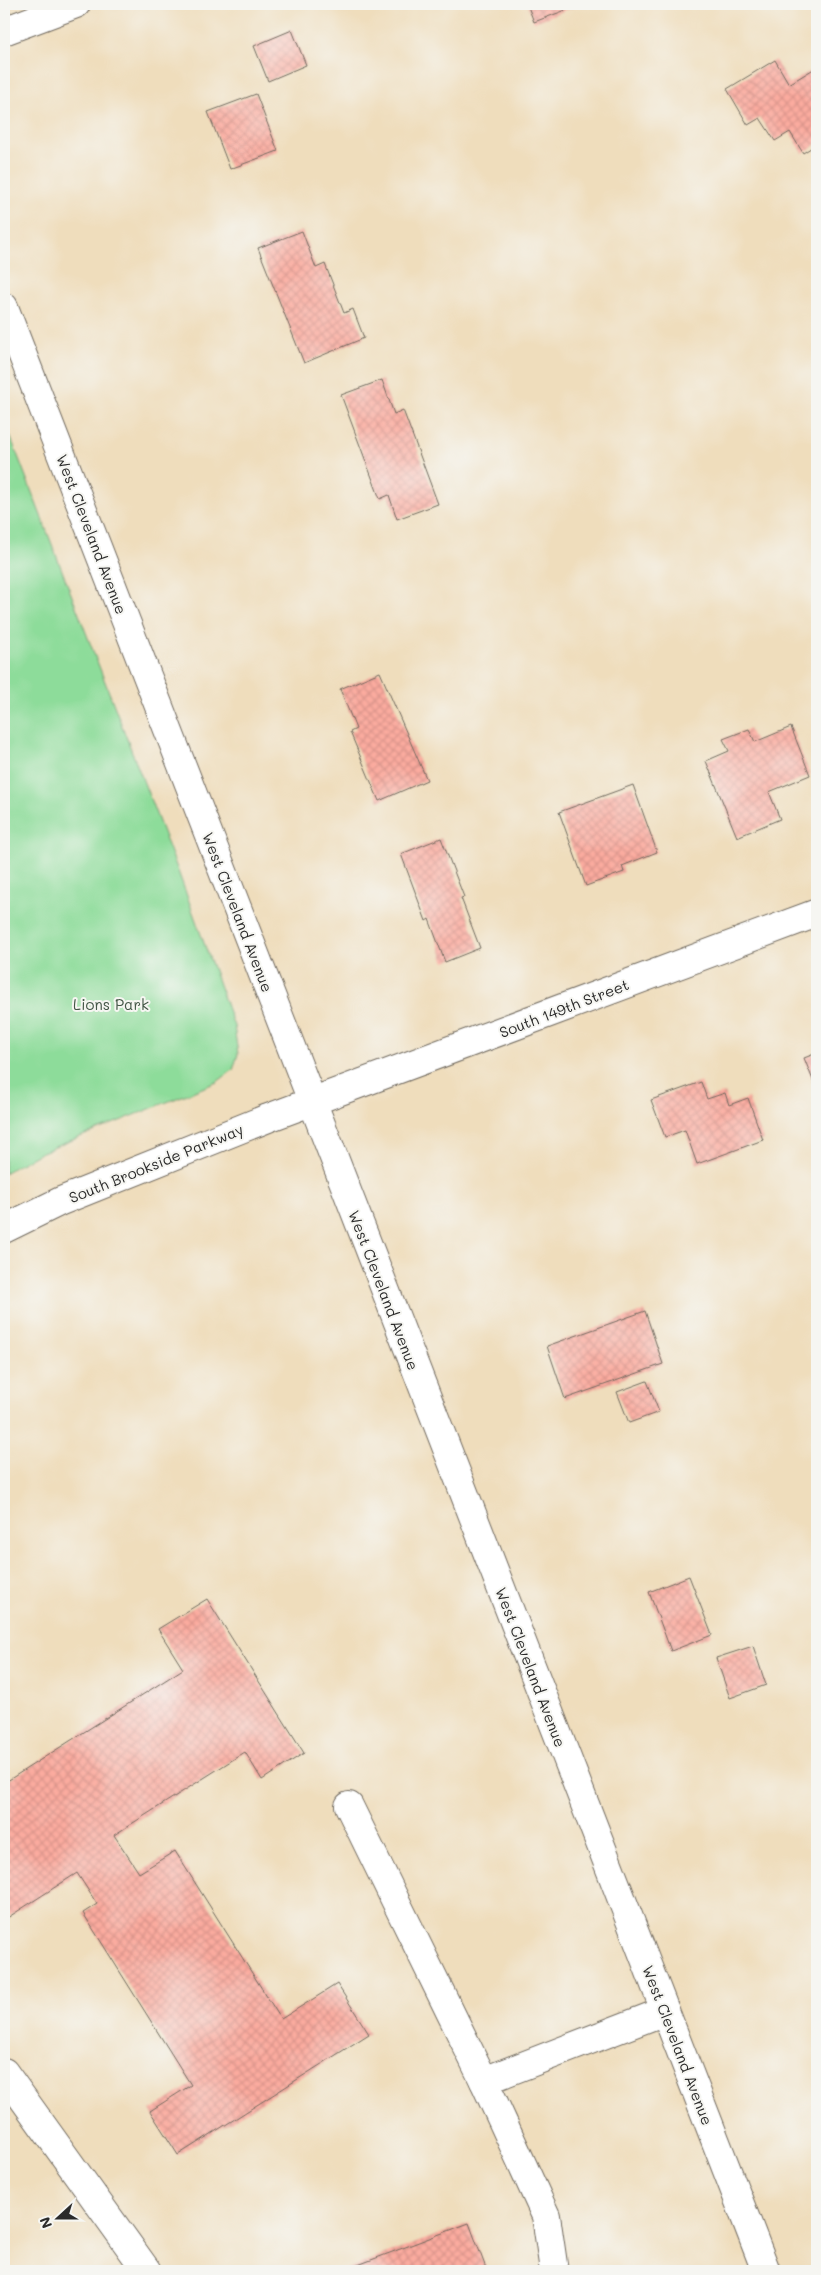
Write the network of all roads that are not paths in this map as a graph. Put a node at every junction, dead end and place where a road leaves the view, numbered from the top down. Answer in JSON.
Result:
{"nodes":[{"id":1,"x":76,"y":4,"type":"edge"},
{"id":2,"x":4,"y":31,"type":"edge"},
{"id":3,"x":4,"y":307,"type":"edge"},
{"id":4,"x":817,"y":913,"type":"edge"},
{"id":5,"x":312,"y":1103,"type":"junction"},
{"id":6,"x":4,"y":1229,"type":"edge"},
{"id":7,"x":349,"y":1806,"type":"dead end"},
{"id":8,"x":665,"y":2011,"type":"junction"},
{"id":9,"x":4,"y":2072,"type":"edge"},
{"id":10,"x":484,"y":2081,"type":"junction"},
{"id":11,"x":147,"y":2271,"type":"edge"},
{"id":12,"x":554,"y":2271,"type":"edge"},
{"id":13,"x":766,"y":2271,"type":"edge"}],
"edges":[{"from":1,"to":2,"type":"main road"},
{"from":3,"to":5,"type":"main road","name":"West Cleveland Avenue"},
{"from":4,"to":5,"type":"main road","name":"South 149th Street"},
{"from":5,"to":6,"type":"main road","name":"South Brookside Parkway"},
{"from":5,"to":8,"type":"main road","name":"West Cleveland Avenue"},
{"from":7,"to":10,"type":"main road"},
{"from":8,"to":10,"type":"main road"},
{"from":8,"to":13,"type":"main road","name":"West Cleveland Avenue"},
{"from":9,"to":11,"type":"main road"},
{"from":10,"to":12,"type":"main road"}]}
